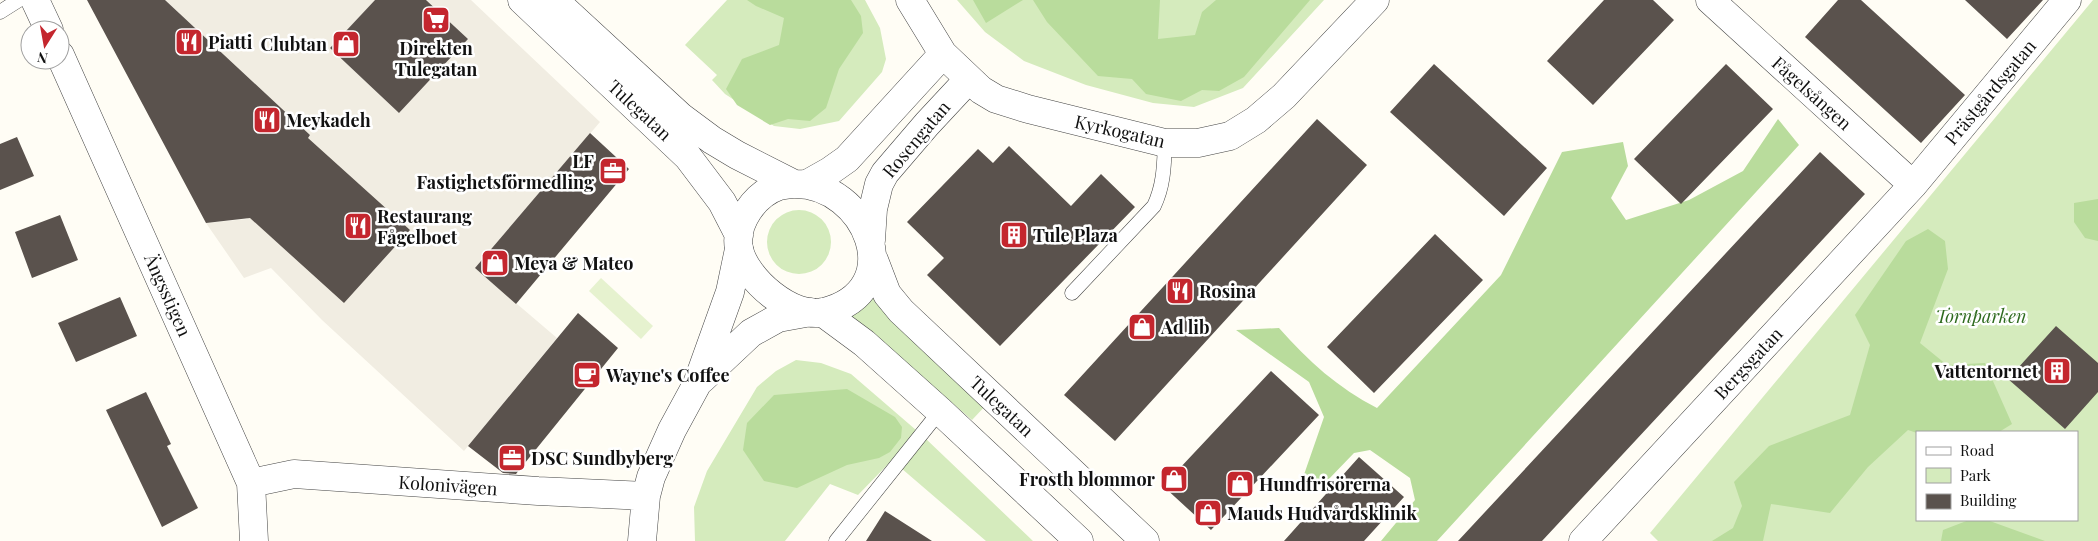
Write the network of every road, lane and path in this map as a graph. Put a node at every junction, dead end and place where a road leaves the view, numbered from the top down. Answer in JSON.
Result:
{"nodes":[{"id":1,"x":19,"y":0,"type":"edge"},
{"id":2,"x":35,"y":0,"type":"edge"},
{"id":3,"x":522,"y":0,"type":"edge"},
{"id":4,"x":554,"y":0,"type":"edge"},
{"id":5,"x":910,"y":0,"type":"edge"},
{"id":6,"x":1375,"y":0,"type":"edge"},
{"id":7,"x":1710,"y":0,"type":"edge"},
{"id":8,"x":2067,"y":0,"type":"edge"},
{"id":9,"x":0,"y":12,"type":"edge"},
{"id":10,"x":44,"y":20,"type":"edge"},
{"id":11,"x":943,"y":54,"type":"junction"},
{"id":12,"x":67,"y":70,"type":"edge"},
{"id":13,"x":968,"y":80,"type":"junction"},
{"id":14,"x":1165,"y":143,"type":"junction"},
{"id":15,"x":800,"y":184,"type":"junction"},
{"id":16,"x":1913,"y":185,"type":"junction"},
{"id":17,"x":739,"y":242,"type":"junction"},
{"id":18,"x":872,"y":250,"type":"junction"},
{"id":19,"x":1072,"y":293,"type":"dead end"},
{"id":20,"x":816,"y":312,"type":"junction"},
{"id":21,"x":697,"y":384,"type":"junction"},
{"id":22,"x":940,"y":411,"type":"junction"},
{"id":23,"x":251,"y":483,"type":"junction"},
{"id":24,"x":646,"y":496,"type":"junction"},
{"id":25,"x":254,"y":541,"type":"edge"},
{"id":26,"x":642,"y":541,"type":"edge"},
{"id":27,"x":836,"y":541,"type":"edge"},
{"id":28,"x":1079,"y":541,"type":"edge"},
{"id":29,"x":1145,"y":541,"type":"edge"},
{"id":30,"x":1583,"y":541,"type":"edge"}],
"edges":[{"from":1,"to":9,"type":"lane"},
{"from":2,"to":10,"type":"street"},
{"from":3,"to":17,"type":"street","name":"Tulegatan"},
{"from":4,"to":15,"type":"street","name":"Tulegatan"},
{"from":5,"to":11,"type":"street"},
{"from":6,"to":14,"type":"street","name":"Kyrkogatan"},
{"from":7,"to":16,"type":"street","name":"Fågelsången"},
{"from":8,"to":16,"type":"street","name":"Prästgårdsgatan"},
{"from":11,"to":13,"type":"street"},
{"from":11,"to":15,"type":"street","name":"Rosengatan"},
{"from":12,"to":23,"type":"street","name":"Ängsstigen"},
{"from":13,"to":14,"type":"street","name":"Kyrkogatan"},
{"from":13,"to":18,"type":"street","name":"Rosengatan"},
{"from":14,"to":19,"type":"lane"},
{"from":15,"to":17,"type":"street"},
{"from":15,"to":18,"type":"street"},
{"from":16,"to":30,"type":"street","name":"Bergsgatan"},
{"from":17,"to":20,"type":"street"},
{"from":17,"to":21,"type":"street"},
{"from":18,"to":20,"type":"street"},
{"from":18,"to":29,"type":"street","name":"Tulegatan"},
{"from":20,"to":21,"type":"street"},
{"from":20,"to":22,"type":"street"},
{"from":21,"to":24,"type":"street"},
{"from":22,"to":27,"type":"lane"},
{"from":22,"to":28,"type":"street"},
{"from":23,"to":24,"type":"street","name":"Kolonivägen"},
{"from":23,"to":25,"type":"street","name":"Ängsstigen"},
{"from":24,"to":26,"type":"street"}]}
